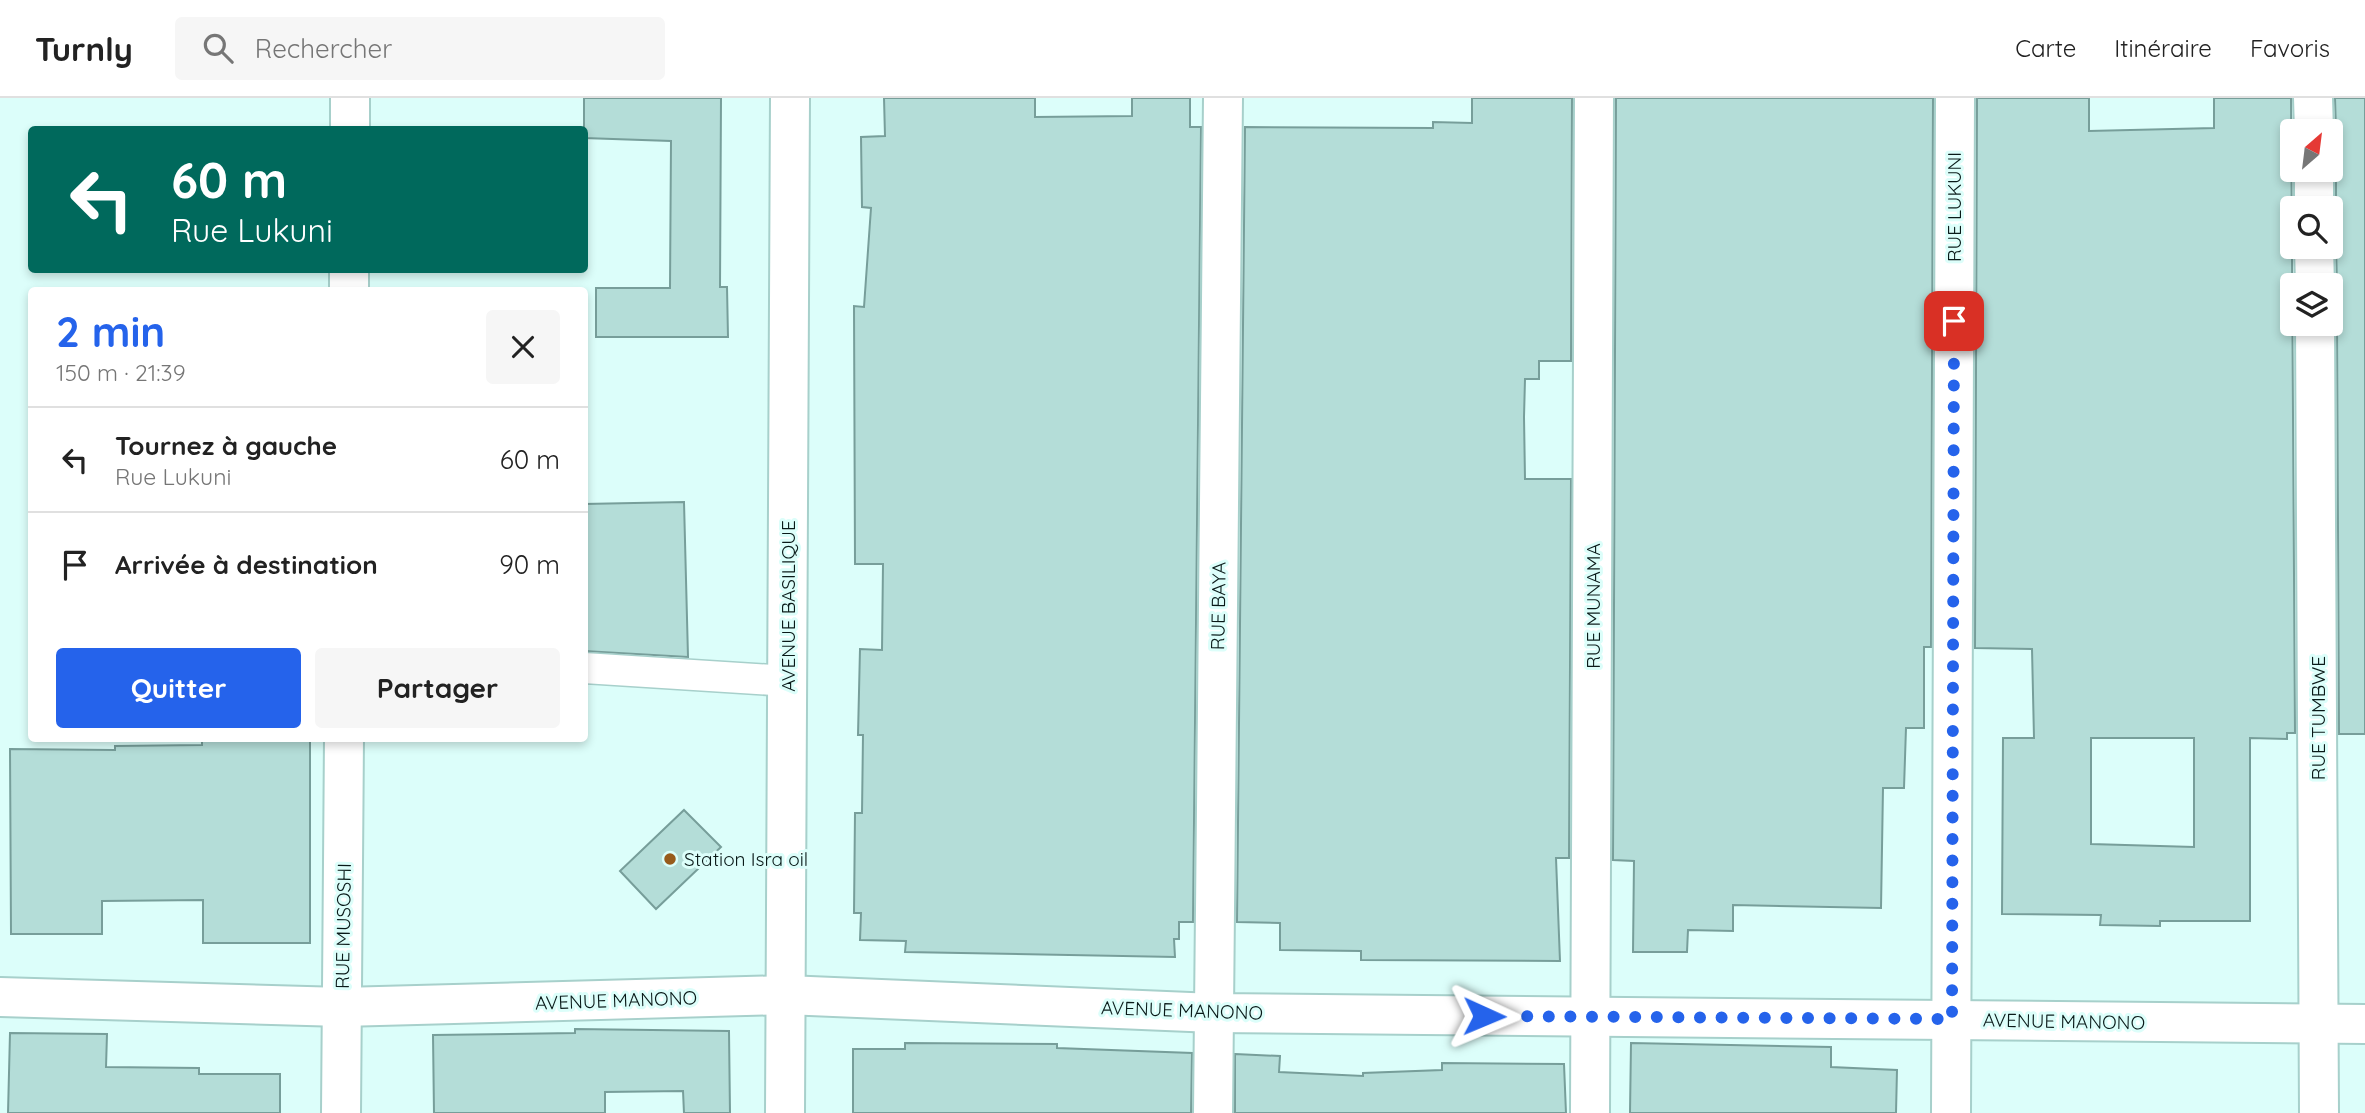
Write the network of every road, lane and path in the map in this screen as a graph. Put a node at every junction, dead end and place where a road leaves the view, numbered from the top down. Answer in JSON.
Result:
{"nodes":[{"id":1,"x":350,"y":98,"type":"edge"},
{"id":2,"x":790,"y":98,"type":"edge"},
{"id":3,"x":1223,"y":98,"type":"edge"},
{"id":4,"x":1594,"y":98,"type":"edge"},
{"id":5,"x":1955,"y":98,"type":"edge"},
{"id":6,"x":2313,"y":98,"type":"edge"},
{"id":7,"x":2314,"y":119,"type":"edge"},
{"id":8,"x":350,"y":126,"type":"edge"},
{"id":9,"x":2315,"y":336,"type":"edge"},
{"id":10,"x":588,"y":668,"type":"edge"},
{"id":11,"x":788,"y":681,"type":"junction"},
{"id":12,"x":344,"y":742,"type":"edge"},
{"id":13,"x":786,"y":995,"type":"junction"},
{"id":14,"x":0,"y":997,"type":"edge"},
{"id":15,"x":342,"y":1007,"type":"junction"},
{"id":16,"x":1214,"y":1013,"type":"junction"},
{"id":17,"x":1592,"y":1017,"type":"junction"},
{"id":18,"x":1952,"y":1019,"type":"junction"},
{"id":19,"x":2365,"y":1024,"type":"edge"},
{"id":20,"x":2320,"y":1025,"type":"junction"},
{"id":21,"x":341,"y":1113,"type":"edge"},
{"id":22,"x":785,"y":1113,"type":"edge"},
{"id":23,"x":1213,"y":1113,"type":"edge"},
{"id":24,"x":1590,"y":1113,"type":"edge"},
{"id":25,"x":1951,"y":1113,"type":"edge"},
{"id":26,"x":2319,"y":1113,"type":"edge"}],
"edges":[{"from":1,"to":8,"type":"street"},
{"from":2,"to":11,"type":"street","name":"AVENUE BASILIQUE"},
{"from":3,"to":16,"type":"street","name":"RUE BAYA"},
{"from":4,"to":17,"type":"street","name":"RUE MUNAMA"},
{"from":5,"to":18,"type":"street","name":"RUE LUKUNI"},
{"from":6,"to":7,"type":"street"},
{"from":9,"to":20,"type":"street","name":"RUE TUMBWE"},
{"from":10,"to":11,"type":"lane"},
{"from":11,"to":13,"type":"street","name":"AVENUE BASILIQUE"},
{"from":12,"to":15,"type":"street","name":"RUE MUSOSHI"},
{"from":13,"to":15,"type":"street","name":"AVENUE MANONO"},
{"from":13,"to":16,"type":"street","name":"AVENUE MANONO"},
{"from":13,"to":22,"type":"street","name":"AVENUE BASILIQUE"},
{"from":14,"to":15,"type":"street","name":"AVENUE MANONO"},
{"from":15,"to":21,"type":"street","name":"RUE MUSOSHI"},
{"from":16,"to":17,"type":"street","name":"AVENUE MANONO"},
{"from":16,"to":23,"type":"street","name":"RUE BAYA"},
{"from":17,"to":18,"type":"street","name":"AVENUE MANONO"},
{"from":17,"to":24,"type":"street","name":"RUE MUNAMA"},
{"from":18,"to":20,"type":"street","name":"AVENUE MANONO"},
{"from":18,"to":25,"type":"street","name":"RUE LUKUNI"},
{"from":19,"to":20,"type":"street","name":"AVENUE MANONO"},
{"from":20,"to":26,"type":"street","name":"RUE TUMBWE"}]}
